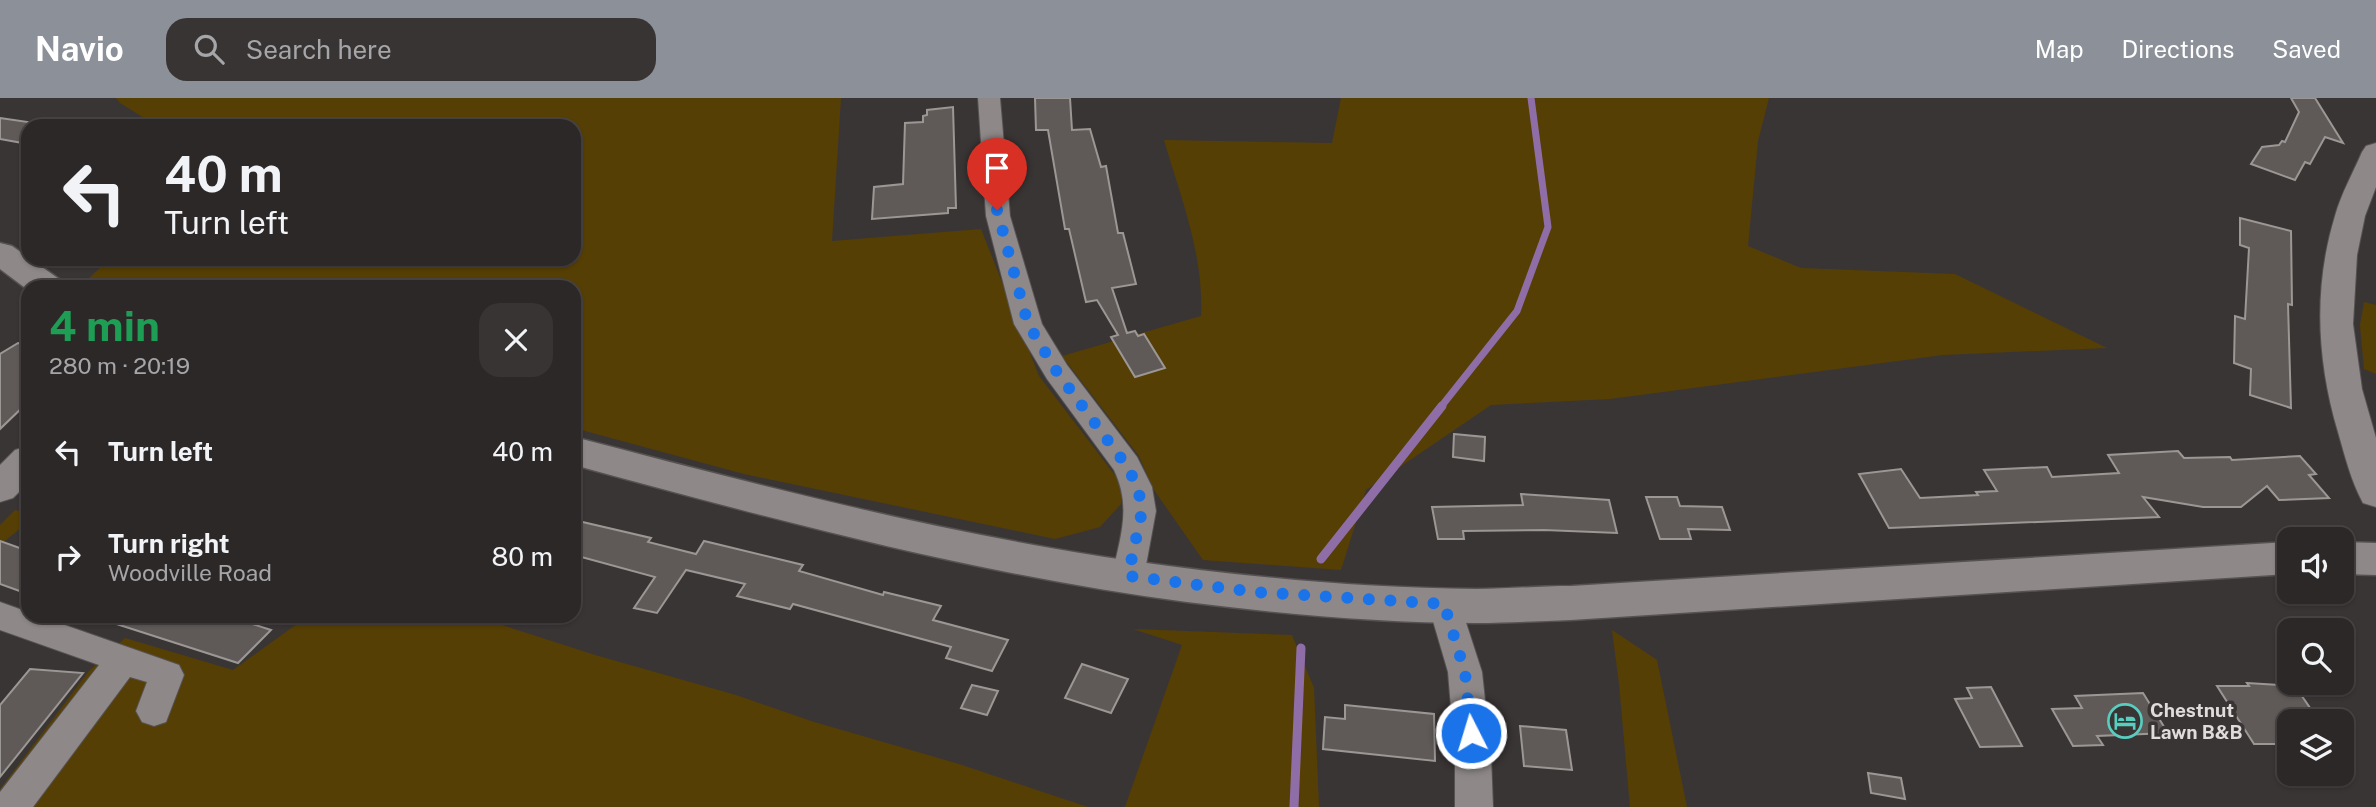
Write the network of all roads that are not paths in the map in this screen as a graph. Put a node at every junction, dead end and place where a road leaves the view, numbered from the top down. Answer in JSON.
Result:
{"nodes":[{"id":1,"x":989,"y":98,"type":"edge"},
{"id":2,"x":2376,"y":152,"type":"edge"},
{"id":3,"x":0,"y":253,"type":"edge"},
{"id":4,"x":37,"y":280,"type":"edge"},
{"id":5,"x":581,"y":453,"type":"edge"},
{"id":6,"x":21,"y":467,"type":"edge"},
{"id":7,"x":0,"y":488,"type":"edge"},
{"id":8,"x":2376,"y":493,"type":"edge"},
{"id":9,"x":2354,"y":558,"type":"edge"},
{"id":10,"x":2277,"y":559,"type":"edge"},
{"id":11,"x":2376,"y":559,"type":"edge"},
{"id":12,"x":1128,"y":576,"type":"junction"},
{"id":13,"x":1444,"y":604,"type":"junction"},
{"id":14,"x":0,"y":616,"type":"edge"},
{"id":15,"x":124,"y":659,"type":"junction"},
{"id":16,"x":154,"y":711,"type":"dead end"},
{"id":17,"x":10,"y":807,"type":"edge"},
{"id":18,"x":1474,"y":807,"type":"edge"}],
"edges":[{"from":1,"to":12,"type":"street"},
{"from":2,"to":8,"type":"street"},
{"from":3,"to":4,"type":"main road"},
{"from":5,"to":12,"type":"main road"},
{"from":6,"to":7,"type":"street"},
{"from":9,"to":11,"type":"main road"},
{"from":10,"to":13,"type":"main road"},
{"from":12,"to":13,"type":"main road"},
{"from":13,"to":18,"type":"street"},
{"from":14,"to":15,"type":"street"},
{"from":15,"to":16,"type":"street"},
{"from":15,"to":17,"type":"street"}]}
